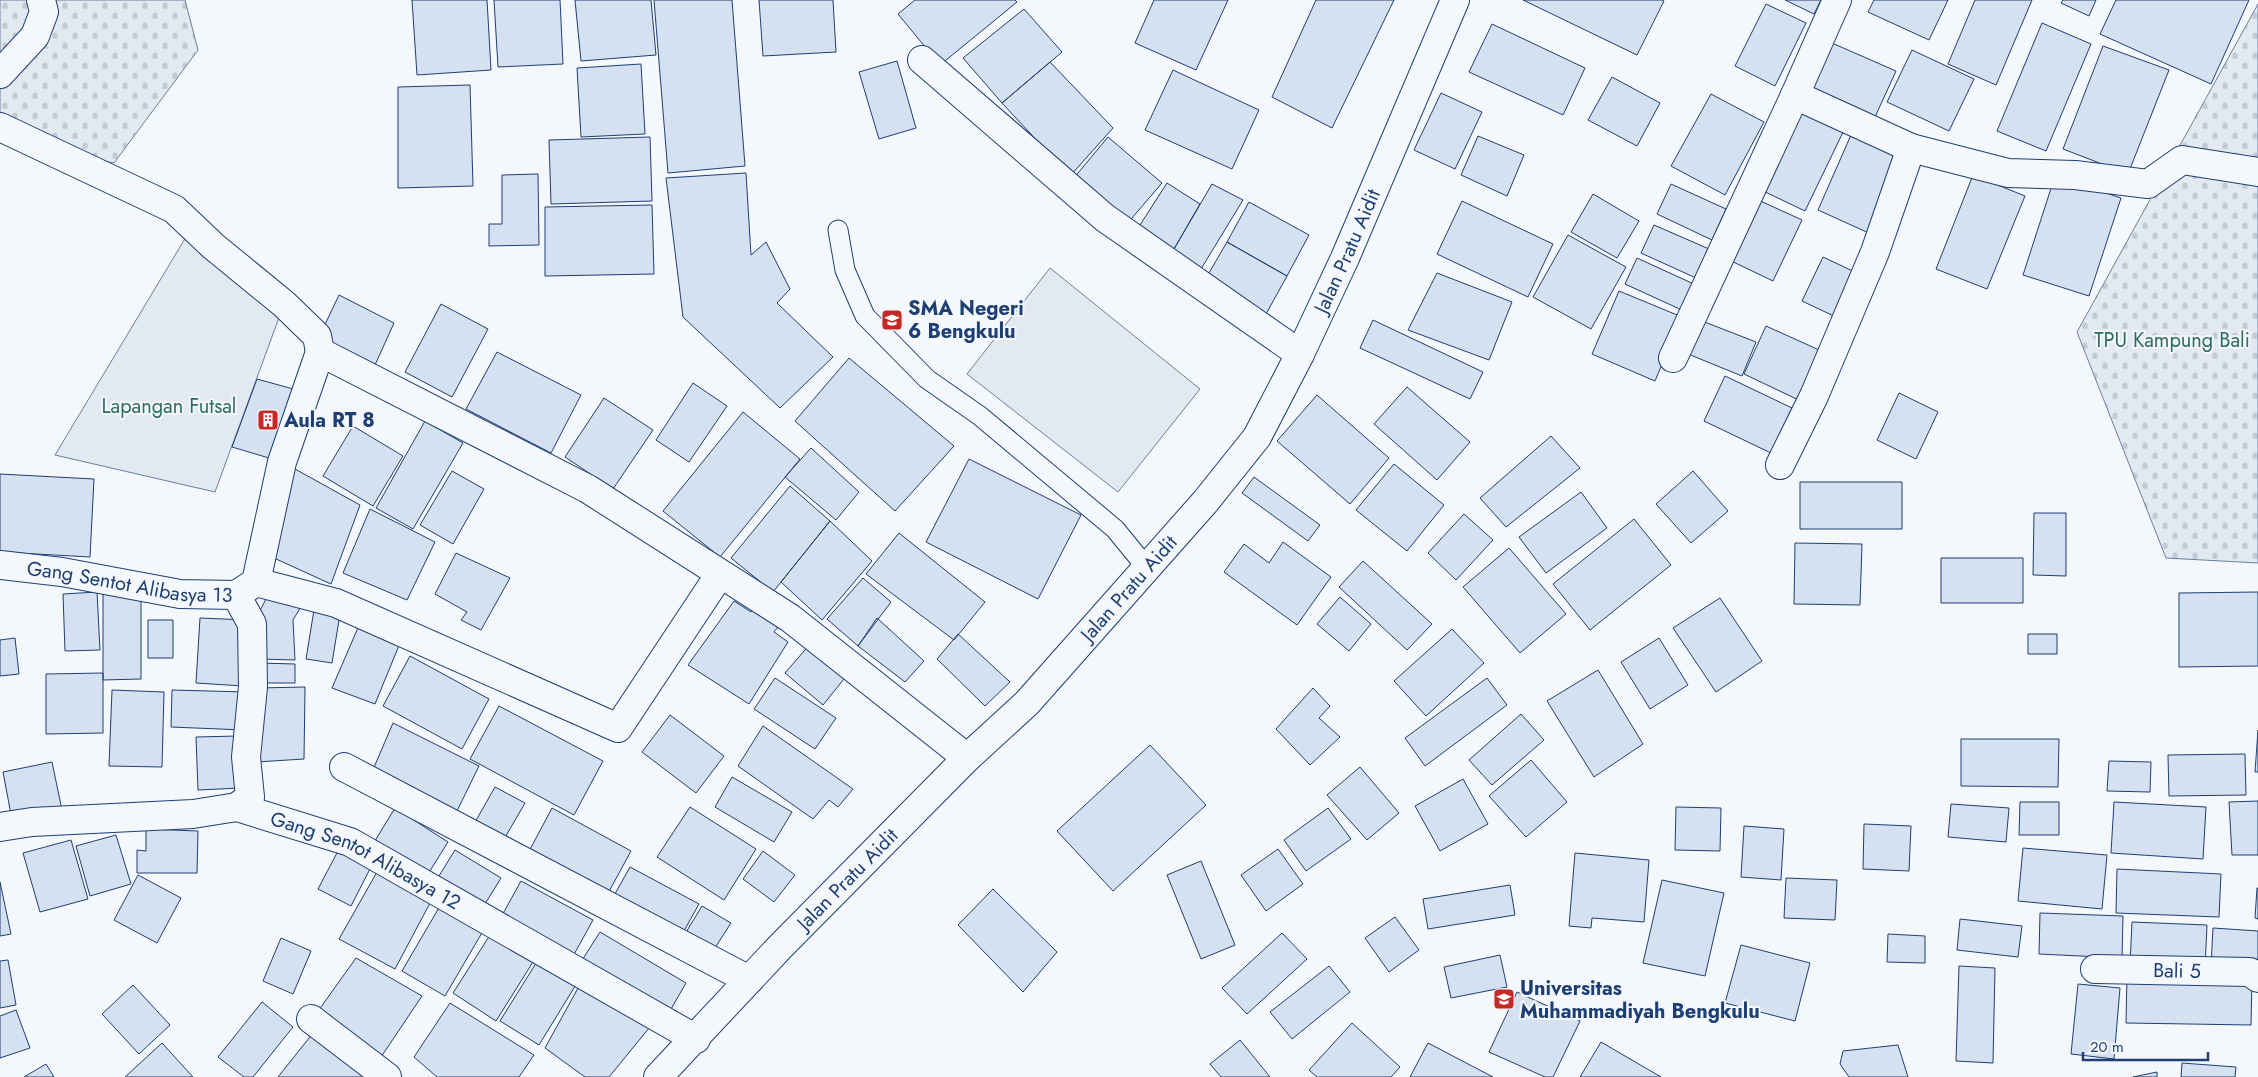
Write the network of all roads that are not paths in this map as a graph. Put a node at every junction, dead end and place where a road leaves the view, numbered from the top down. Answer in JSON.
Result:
{"nodes":[{"id":1,"x":41,"y":0,"type":"edge"},
{"id":2,"x":1455,"y":0,"type":"edge"},
{"id":3,"x":1836,"y":0,"type":"edge"},
{"id":4,"x":922,"y":60,"type":"dead end"},
{"id":5,"x":0,"y":74,"type":"edge"},
{"id":6,"x":1795,"y":95,"type":"junction"},
{"id":7,"x":0,"y":127,"type":"edge"},
{"id":8,"x":1911,"y":148,"type":"junction"},
{"id":9,"x":2258,"y":172,"type":"edge"},
{"id":10,"x":838,"y":230,"type":"dead end"},
{"id":11,"x":320,"y":352,"type":"junction"},
{"id":12,"x":1300,"y":354,"type":"junction"},
{"id":13,"x":1673,"y":358,"type":"dead end"},
{"id":14,"x":1780,"y":465,"type":"dead end"},
{"id":15,"x":0,"y":565,"type":"edge"},
{"id":16,"x":1147,"y":568,"type":"junction"},
{"id":17,"x":720,"y":574,"type":"junction"},
{"id":18,"x":246,"y":589,"type":"junction"},
{"id":19,"x":967,"y":758,"type":"junction"},
{"id":20,"x":344,"y":767,"type":"dead end"},
{"id":21,"x":237,"y":807,"type":"junction"},
{"id":22,"x":0,"y":827,"type":"edge"},
{"id":23,"x":2095,"y":969,"type":"dead end"},
{"id":24,"x":2258,"y":978,"type":"edge"},
{"id":25,"x":750,"y":980,"type":"junction"},
{"id":26,"x":311,"y":1019,"type":"dead end"},
{"id":27,"x":696,"y":1039,"type":"junction"},
{"id":28,"x":387,"y":1077,"type":"edge"},
{"id":29,"x":658,"y":1077,"type":"edge"}],
"edges":[{"from":1,"to":5,"type":"street"},
{"from":2,"to":12,"type":"street","name":"Jalan Pratu Aidit"},
{"from":3,"to":6,"type":"street"},
{"from":4,"to":12,"type":"street"},
{"from":6,"to":8,"type":"street"},
{"from":6,"to":13,"type":"street"},
{"from":7,"to":11,"type":"street"},
{"from":8,"to":9,"type":"street"},
{"from":8,"to":14,"type":"street"},
{"from":10,"to":16,"type":"lane"},
{"from":11,"to":17,"type":"street"},
{"from":11,"to":18,"type":"street","name":"Gang Sentot Alibasya 13"},
{"from":12,"to":16,"type":"street","name":"Jalan Pratu Aidit"},
{"from":15,"to":18,"type":"street","name":"Gang Sentot Alibasya 13"},
{"from":16,"to":19,"type":"street","name":"Jalan Pratu Aidit"},
{"from":17,"to":18,"type":"street"},
{"from":17,"to":19,"type":"street"},
{"from":18,"to":21,"type":"street"},
{"from":19,"to":25,"type":"street","name":"Jalan Pratu Aidit"},
{"from":20,"to":25,"type":"street"},
{"from":21,"to":22,"type":"street","name":"Gang Sentot Alibasya 12"},
{"from":21,"to":27,"type":"street","name":"Gang Sentot Alibasya 12"},
{"from":23,"to":24,"type":"street","name":"Bali 5"},
{"from":25,"to":27,"type":"street","name":"Jalan Pratu Aidit"},
{"from":26,"to":28,"type":"street"},
{"from":27,"to":29,"type":"street","name":"Jalan Pratu Aidit"}]}
